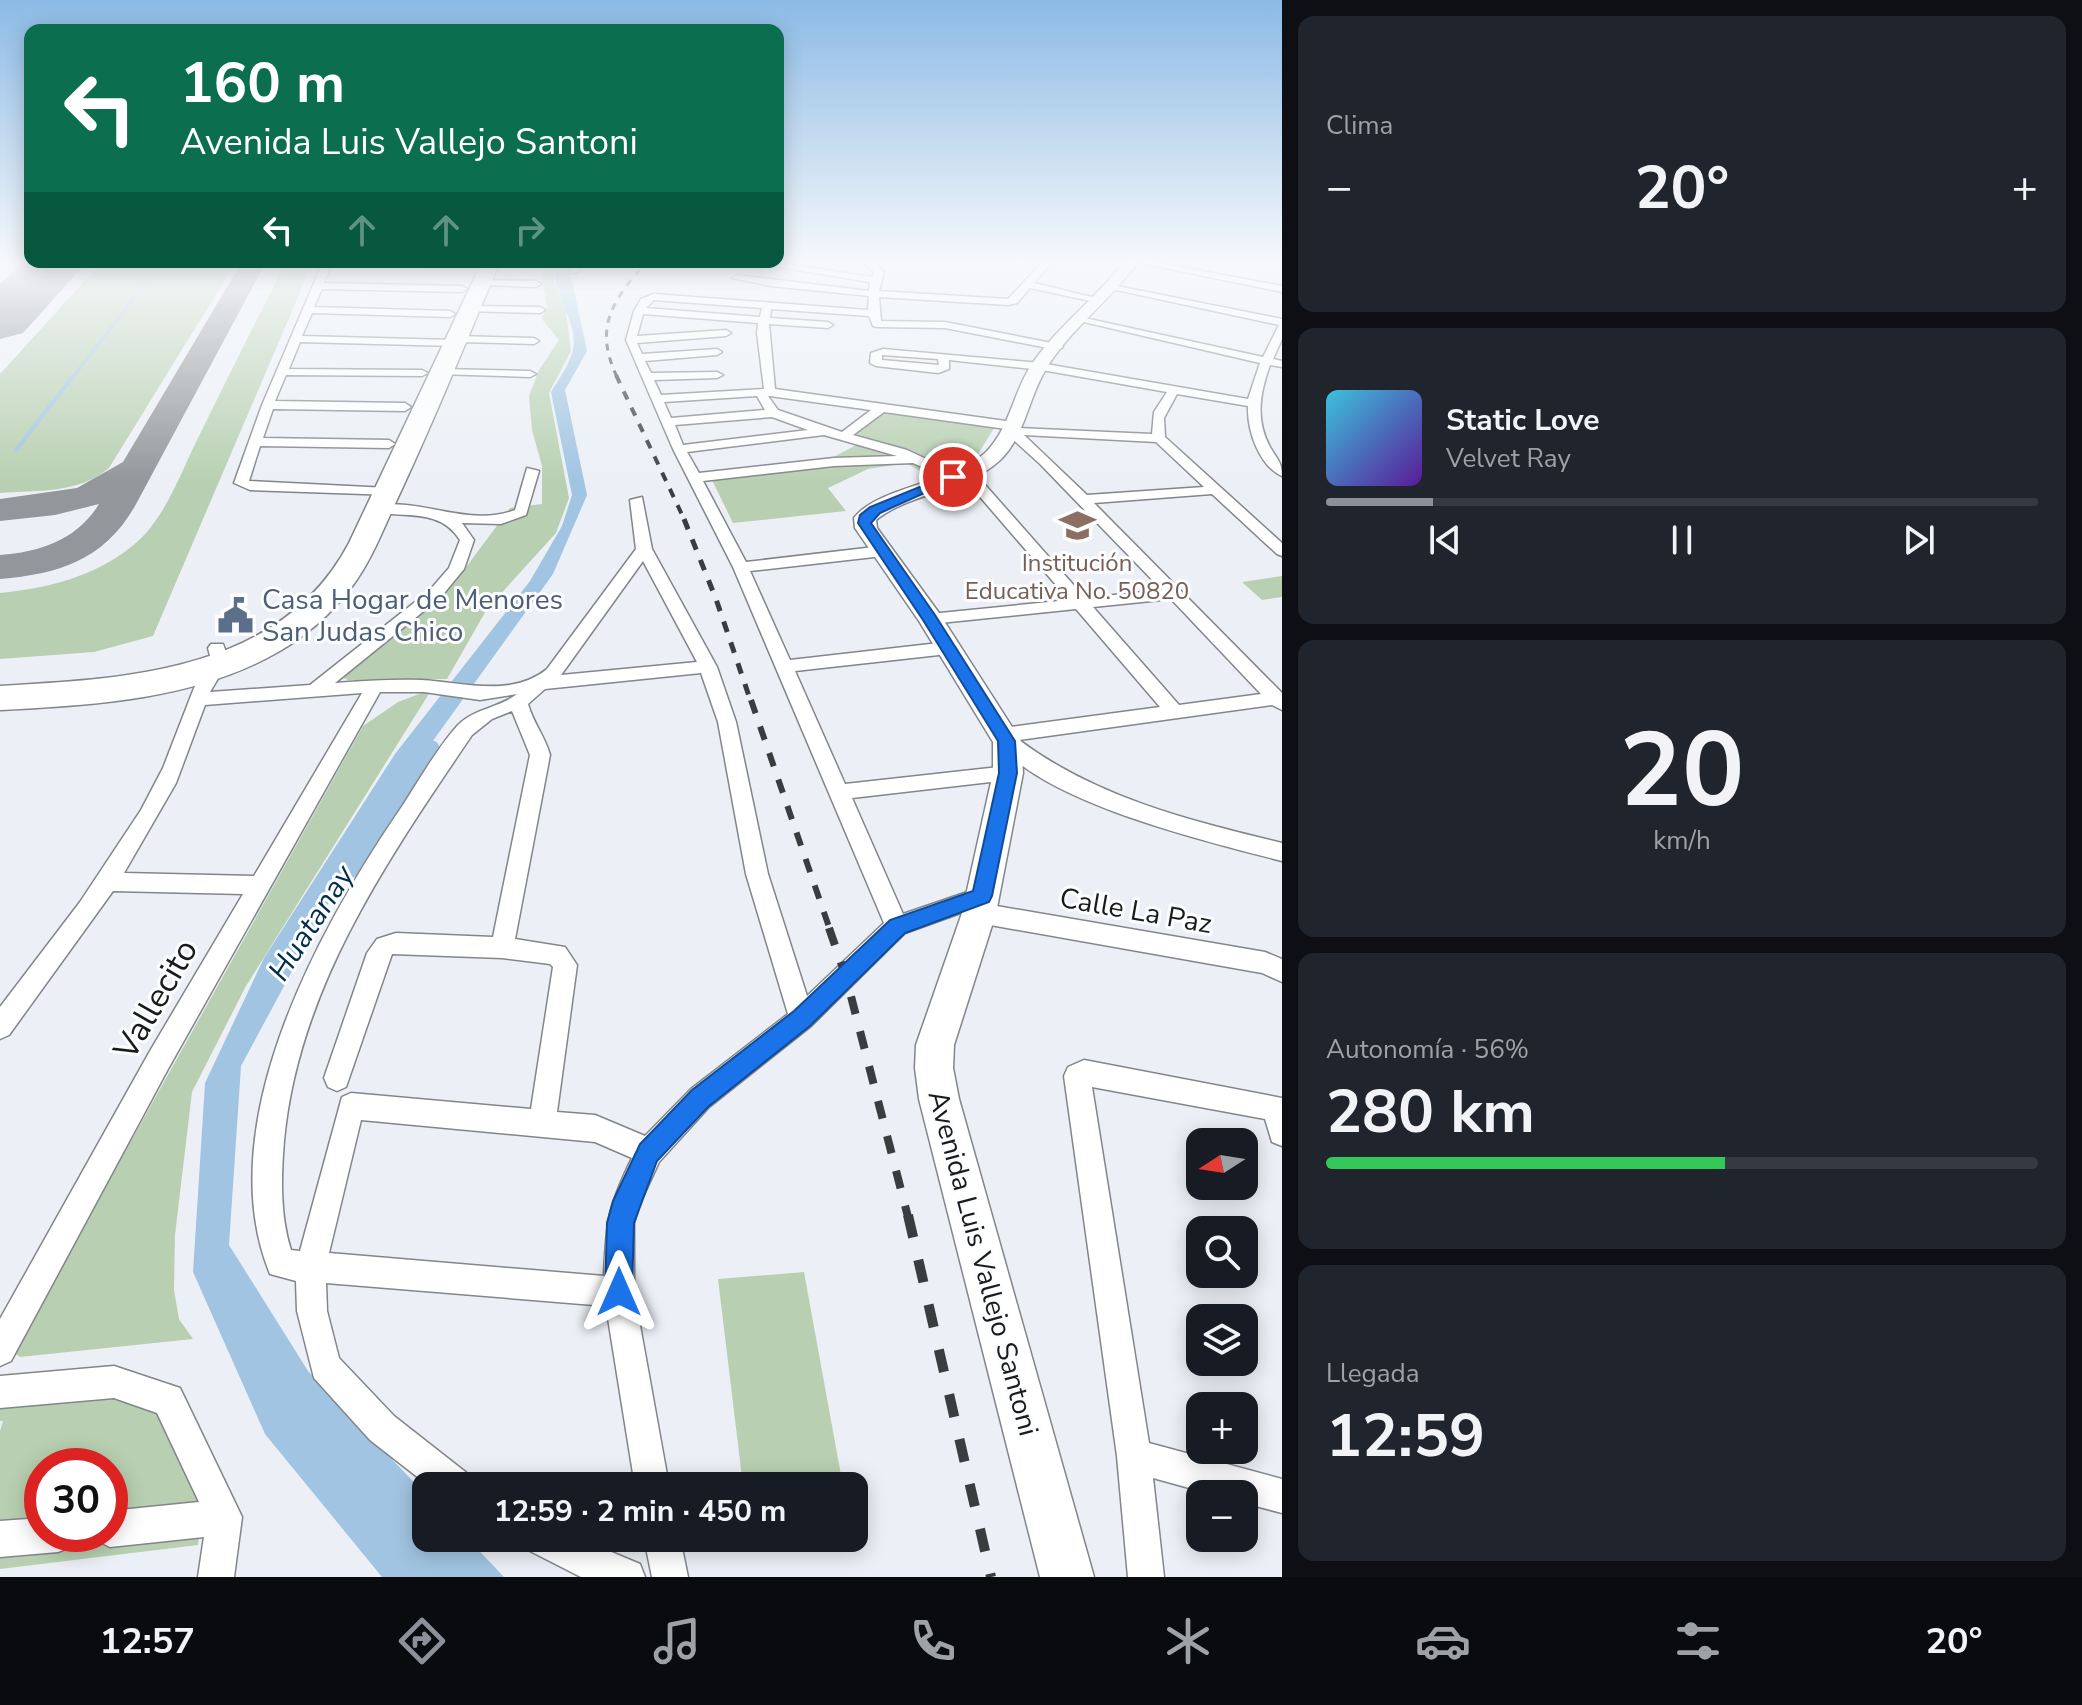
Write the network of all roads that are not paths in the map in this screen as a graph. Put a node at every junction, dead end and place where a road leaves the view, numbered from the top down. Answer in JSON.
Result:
{"nodes":[{"id":1,"x":297,"y":336,"type":"edge"},
{"id":2,"x":451,"y":336,"type":"edge"},
{"id":3,"x":632,"y":336,"type":"edge"},
{"id":4,"x":691,"y":336,"type":"edge"},
{"id":5,"x":762,"y":336,"type":"edge"},
{"id":6,"x":975,"y":336,"type":"edge"},
{"id":7,"x":1067,"y":336,"type":"edge"},
{"id":8,"x":1192,"y":336,"type":"edge"},
{"id":9,"x":1277,"y":336,"type":"edge"},
{"id":10,"x":295,"y":339,"type":"junction"},
{"id":11,"x":631,"y":340,"type":"junction"},
{"id":12,"x":534,"y":341,"type":"dead end"},
{"id":13,"x":449,"y":342,"type":"junction"},
{"id":14,"x":717,"y":352,"type":"dead end"},
{"id":15,"x":879,"y":352,"type":"dead end"},
{"id":16,"x":638,"y":358,"type":"junction"},
{"id":17,"x":1045,"y":360,"type":"junction"},
{"id":18,"x":1267,"y":361,"type":"junction"},
{"id":19,"x":1282,"y":364,"type":"edge"},
{"id":20,"x":282,"y":372,"type":"junction"},
{"id":21,"x":432,"y":373,"type":"junction"},
{"id":22,"x":530,"y":374,"type":"dead end"},
{"id":23,"x":717,"y":375,"type":"dead end"},
{"id":24,"x":646,"y":377,"type":"junction"},
{"id":25,"x":1174,"y":390,"type":"junction"},
{"id":26,"x":765,"y":392,"type":"junction"},
{"id":27,"x":657,"y":399,"type":"junction"},
{"id":28,"x":830,"y":400,"type":"junction"},
{"id":29,"x":1252,"y":403,"type":"junction"},
{"id":30,"x":268,"y":405,"type":"junction"},
{"id":31,"x":883,"y":406,"type":"junction"},
{"id":32,"x":405,"y":407,"type":"junction"},
{"id":33,"x":773,"y":413,"type":"junction"},
{"id":34,"x":668,"y":422,"type":"junction"},
{"id":35,"x":800,"y":423,"type":"junction"},
{"id":36,"x":1012,"y":429,"type":"junction"},
{"id":37,"x":824,"y":431,"type":"junction"},
{"id":38,"x":843,"y":437,"type":"junction"},
{"id":39,"x":1159,"y":438,"type":"junction"},
{"id":40,"x":254,"y":442,"type":"junction"},
{"id":41,"x":389,"y":444,"type":"junction"},
{"id":42,"x":679,"y":449,"type":"junction"},
{"id":43,"x":918,"y":459,"type":"junction"},
{"id":44,"x":532,"y":471,"type":"dead end"},
{"id":45,"x":1282,"y":472,"type":"edge"},
{"id":46,"x":960,"y":475,"type":"junction"},
{"id":47,"x":694,"y":478,"type":"junction"},
{"id":48,"x":1213,"y":490,"type":"junction"},
{"id":49,"x":378,"y":498,"type":"junction"},
{"id":50,"x":637,"y":500,"type":"dead end"},
{"id":51,"x":1082,"y":500,"type":"junction"},
{"id":52,"x":449,"y":518,"type":"junction"},
{"id":53,"x":644,"y":549,"type":"junction"},
{"id":54,"x":883,"y":551,"type":"junction"},
{"id":55,"x":1282,"y":551,"type":"edge"},
{"id":56,"x":741,"y":567,"type":"junction"},
{"id":57,"x":1175,"y":594,"type":"junction"},
{"id":58,"x":1081,"y":603,"type":"junction"},
{"id":59,"x":930,"y":619,"type":"junction"},
{"id":60,"x":948,"y":648,"type":"junction"},
{"id":61,"x":216,"y":657,"type":"junction"},
{"id":62,"x":708,"y":667,"type":"junction"},
{"id":63,"x":783,"y":667,"type":"junction"},
{"id":64,"x":0,"y":682,"type":"edge"},
{"id":65,"x":543,"y":683,"type":"junction"},
{"id":66,"x":375,"y":686,"type":"junction"},
{"id":67,"x":316,"y":689,"type":"junction"},
{"id":68,"x":0,"y":698,"type":"edge"},
{"id":69,"x":200,"y":699,"type":"junction"},
{"id":70,"x":1279,"y":701,"type":"edge"},
{"id":71,"x":519,"y":702,"type":"junction"},
{"id":72,"x":1176,"y":713,"type":"junction"},
{"id":73,"x":1006,"y":749,"type":"junction"},
{"id":74,"x":841,"y":792,"type":"junction"},
{"id":75,"x":1282,"y":852,"type":"edge"},
{"id":76,"x":110,"y":882,"type":"junction"},
{"id":77,"x":260,"y":885,"type":"junction"},
{"id":78,"x":980,"y":904,"type":"junction"},
{"id":79,"x":897,"y":926,"type":"junction"},
{"id":80,"x":502,"y":948,"type":"junction"},
{"id":81,"x":1276,"y":964,"type":"edge"},
{"id":82,"x":802,"y":1018,"type":"junction"},
{"id":83,"x":0,"y":1027,"type":"edge"},
{"id":84,"x":337,"y":1078,"type":"dead end"},
{"id":85,"x":1280,"y":1117,"type":"edge"},
{"id":86,"x":542,"y":1124,"type":"junction"},
{"id":87,"x":649,"y":1152,"type":"junction"},
{"id":88,"x":311,"y":1267,"type":"junction"},
{"id":89,"x":619,"y":1292,"type":"junction"},
{"id":90,"x":0,"y":1350,"type":"edge"},
{"id":91,"x":0,"y":1392,"type":"edge"},
{"id":92,"x":1134,"y":1456,"type":"junction"},
{"id":93,"x":438,"y":1472,"type":"edge"},
{"id":94,"x":650,"y":1472,"type":"edge"},
{"id":95,"x":1282,"y":1496,"type":"edge"},
{"id":96,"x":224,"y":1517,"type":"junction"},
{"id":97,"x":128,"y":1527,"type":"edge"},
{"id":98,"x":24,"y":1537,"type":"edge"},
{"id":99,"x":0,"y":1539,"type":"edge"},
{"id":100,"x":567,"y":1552,"type":"edge"},
{"id":101,"x":665,"y":1552,"type":"edge"},
{"id":102,"x":216,"y":1577,"type":"edge"},
{"id":103,"x":627,"y":1577,"type":"edge"},
{"id":104,"x":670,"y":1577,"type":"edge"},
{"id":105,"x":1067,"y":1577,"type":"edge"},
{"id":106,"x":1146,"y":1577,"type":"edge"}],
"edges":[{"from":1,"to":10,"type":"street"},
{"from":2,"to":13,"type":"highway"},
{"from":3,"to":11,"type":"street"},
{"from":4,"to":11,"type":"street"},
{"from":5,"to":26,"type":"street"},
{"from":6,"to":17,"type":"street"},
{"from":7,"to":17,"type":"street"},
{"from":8,"to":18,"type":"street"},
{"from":9,"to":18,"type":"street"},
{"from":10,"to":13,"type":"street"},
{"from":10,"to":20,"type":"street"},
{"from":11,"to":16,"type":"street"},
{"from":12,"to":13,"type":"street"},
{"from":13,"to":21,"type":"highway"},
{"from":14,"to":16,"type":"street"},
{"from":15,"to":17,"type":"street"},
{"from":16,"to":24,"type":"street"},
{"from":17,"to":25,"type":"street"},
{"from":17,"to":36,"type":"street"},
{"from":18,"to":19,"type":"street"},
{"from":18,"to":29,"type":"street"},
{"from":20,"to":21,"type":"street"},
{"from":20,"to":30,"type":"street"},
{"from":21,"to":22,"type":"street"},
{"from":21,"to":32,"type":"highway"},
{"from":21,"to":49,"type":"highway"},
{"from":23,"to":24,"type":"street"},
{"from":24,"to":27,"type":"street"},
{"from":25,"to":29,"type":"street"},
{"from":25,"to":39,"type":"street"},
{"from":26,"to":27,"type":"street"},
{"from":26,"to":28,"type":"street"},
{"from":26,"to":33,"type":"street"},
{"from":27,"to":34,"type":"street"},
{"from":28,"to":31,"type":"street"},
{"from":28,"to":35,"type":"street"},
{"from":29,"to":45,"type":"street"},
{"from":30,"to":32,"type":"street"},
{"from":30,"to":40,"type":"street"},
{"from":31,"to":36,"type":"street"},
{"from":31,"to":38,"type":"street"},
{"from":32,"to":41,"type":"highway"},
{"from":33,"to":34,"type":"street"},
{"from":33,"to":35,"type":"street"},
{"from":34,"to":42,"type":"street"},
{"from":35,"to":37,"type":"street"},
{"from":36,"to":39,"type":"street"},
{"from":36,"to":46,"type":"street"},
{"from":36,"to":51,"type":"street"},
{"from":37,"to":38,"type":"street"},
{"from":37,"to":42,"type":"street"},
{"from":38,"to":43,"type":"street"},
{"from":39,"to":48,"type":"street"},
{"from":40,"to":41,"type":"street"},
{"from":40,"to":49,"type":"street"},
{"from":41,"to":49,"type":"highway"},
{"from":42,"to":47,"type":"street"},
{"from":43,"to":46,"type":"street"},
{"from":43,"to":47,"type":"street"},
{"from":44,"to":52,"type":"street"},
{"from":46,"to":54,"type":"street"},
{"from":46,"to":58,"type":"street"},
{"from":47,"to":56,"type":"street"},
{"from":48,"to":51,"type":"street"},
{"from":48,"to":55,"type":"street"},
{"from":49,"to":52,"type":"street"},
{"from":49,"to":61,"type":"highway"},
{"from":50,"to":53,"type":"street"},
{"from":51,"to":57,"type":"street"},
{"from":52,"to":67,"type":"street"},
{"from":53,"to":62,"type":"street"},
{"from":53,"to":65,"type":"street"},
{"from":54,"to":56,"type":"street"},
{"from":54,"to":59,"type":"street"},
{"from":56,"to":63,"type":"street"},
{"from":57,"to":58,"type":"street"},
{"from":57,"to":70,"type":"street"},
{"from":58,"to":59,"type":"street"},
{"from":58,"to":72,"type":"street"},
{"from":59,"to":60,"type":"street"},
{"from":60,"to":63,"type":"street"},
{"from":60,"to":73,"type":"street"},
{"from":61,"to":64,"type":"highway"},
{"from":61,"to":68,"type":"highway"},
{"from":61,"to":69,"type":"street"},
{"from":62,"to":65,"type":"street"},
{"from":62,"to":82,"type":"street"},
{"from":63,"to":74,"type":"street"},
{"from":65,"to":66,"type":"street"},
{"from":65,"to":71,"type":"street"},
{"from":66,"to":67,"type":"street"},
{"from":66,"to":77,"type":"street","name":"Vallecito"},
{"from":67,"to":69,"type":"street"},
{"from":69,"to":76,"type":"street"},
{"from":70,"to":72,"type":"street"},
{"from":71,"to":80,"type":"street"},
{"from":71,"to":88,"type":"street"},
{"from":72,"to":73,"type":"street"},
{"from":73,"to":74,"type":"street"},
{"from":73,"to":75,"type":"street"},
{"from":73,"to":78,"type":"street","name":"Avenida Luis Vallejo Santoni"},
{"from":74,"to":79,"type":"street"},
{"from":76,"to":77,"type":"street"},
{"from":76,"to":83,"type":"street"},
{"from":77,"to":90,"type":"street","name":"Vallecito"},
{"from":78,"to":79,"type":"street"},
{"from":78,"to":81,"type":"street","name":"Calle La Paz"},
{"from":78,"to":105,"type":"street","name":"Avenida Luis Vallejo Santoni"},
{"from":79,"to":82,"type":"street"},
{"from":80,"to":84,"type":"street"},
{"from":80,"to":86,"type":"street"},
{"from":82,"to":87,"type":"street"},
{"from":85,"to":92,"type":"street"},
{"from":86,"to":87,"type":"street"},
{"from":86,"to":88,"type":"street"},
{"from":87,"to":89,"type":"street"},
{"from":88,"to":89,"type":"street"},
{"from":88,"to":93,"type":"street"},
{"from":89,"to":94,"type":"street"},
{"from":91,"to":96,"type":"street"},
{"from":92,"to":95,"type":"street"},
{"from":92,"to":106,"type":"street"},
{"from":96,"to":97,"type":"street"},
{"from":96,"to":102,"type":"street"},
{"from":98,"to":99,"type":"street"},
{"from":100,"to":103,"type":"street"},
{"from":101,"to":104,"type":"street"}]}
